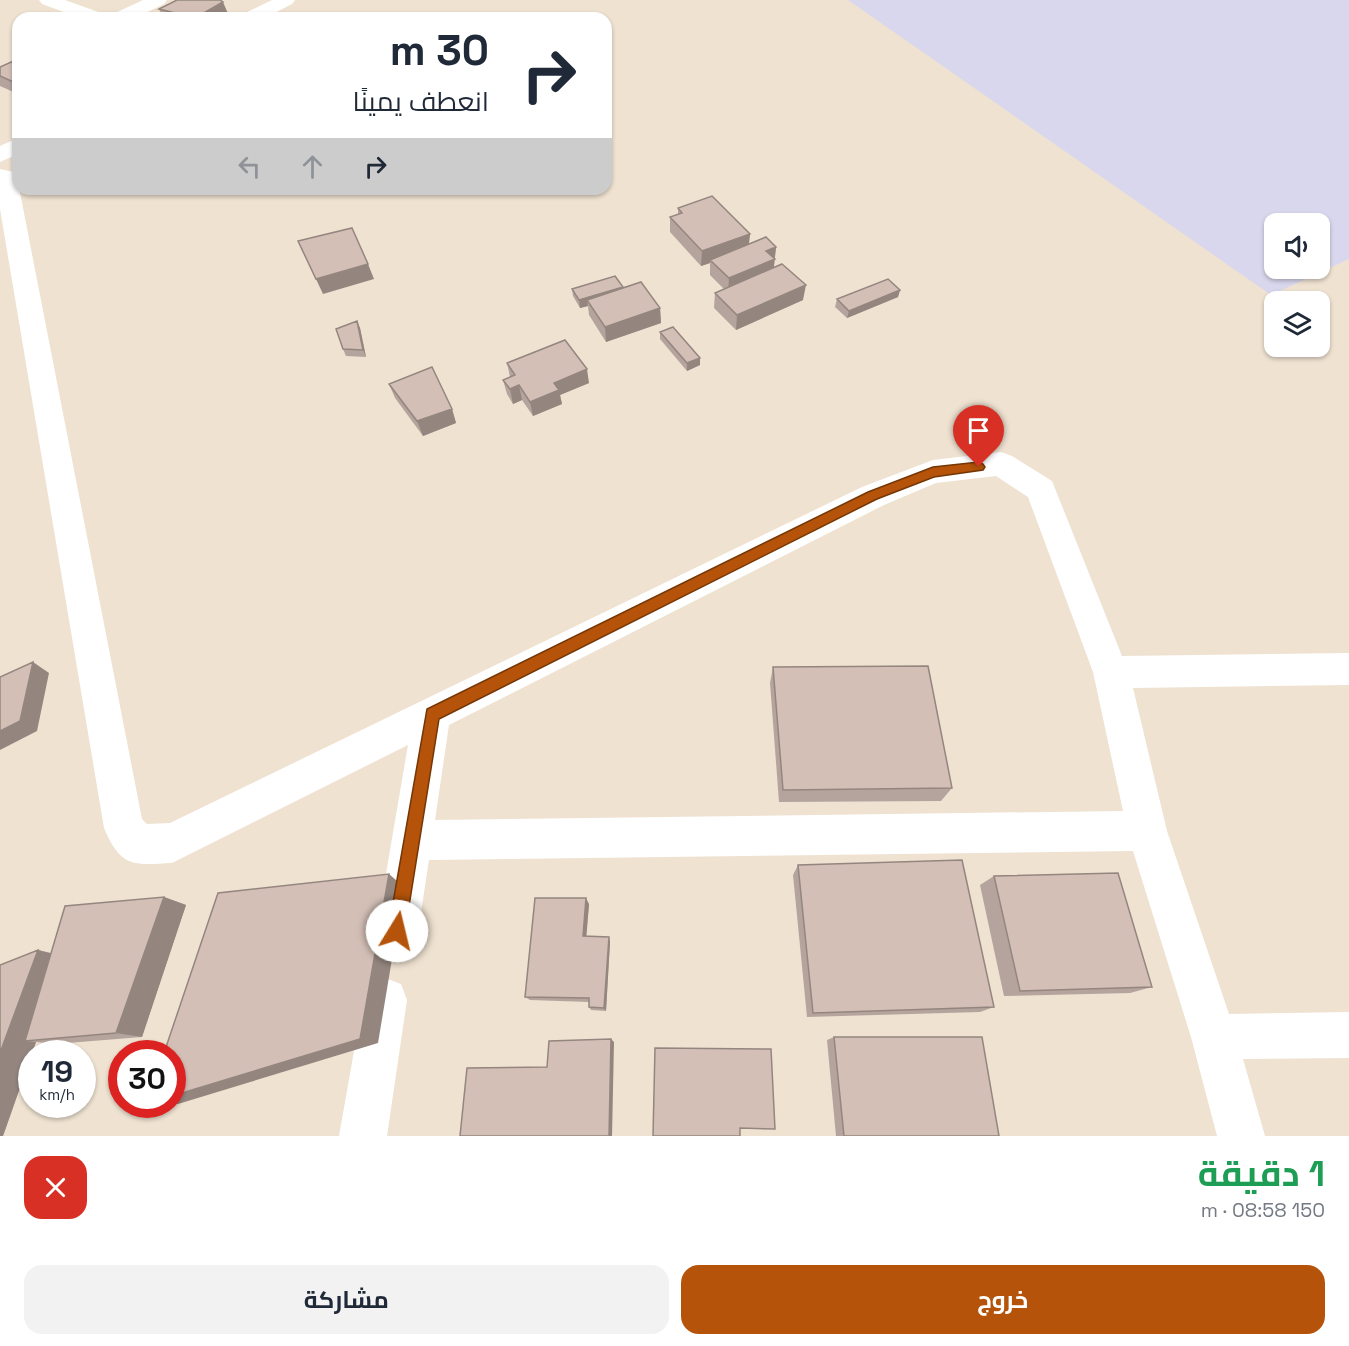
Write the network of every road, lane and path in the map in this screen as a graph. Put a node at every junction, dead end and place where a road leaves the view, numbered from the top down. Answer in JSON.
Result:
{"nodes":[{"id":1,"x":48,"y":0,"type":"edge"},
{"id":2,"x":158,"y":0,"type":"edge"},
{"id":3,"x":286,"y":0,"type":"edge"},
{"id":4,"x":81,"y":12,"type":"edge"},
{"id":5,"x":133,"y":12,"type":"edge"},
{"id":6,"x":262,"y":12,"type":"edge"},
{"id":7,"x":0,"y":176,"type":"edge"},
{"id":8,"x":1349,"y":669,"type":"edge"},
{"id":9,"x":1111,"y":672,"type":"junction"},
{"id":10,"x":432,"y":714,"type":"junction"},
{"id":11,"x":1147,"y":831,"type":"junction"},
{"id":12,"x":411,"y":840,"type":"junction"},
{"id":13,"x":1349,"y":1035,"type":"edge"},
{"id":14,"x":1214,"y":1037,"type":"junction"},
{"id":15,"x":363,"y":1136,"type":"edge"},
{"id":16,"x":1241,"y":1136,"type":"edge"}],
"edges":[{"from":1,"to":4,"type":"street"},
{"from":2,"to":5,"type":"street"},
{"from":3,"to":6,"type":"street"},
{"from":7,"to":10,"type":"street"},
{"from":8,"to":9,"type":"street"},
{"from":9,"to":10,"type":"street"},
{"from":9,"to":11,"type":"street"},
{"from":10,"to":12,"type":"street"},
{"from":11,"to":12,"type":"street"},
{"from":11,"to":14,"type":"street"},
{"from":12,"to":15,"type":"street"},
{"from":13,"to":14,"type":"street"},
{"from":14,"to":16,"type":"street"}]}
